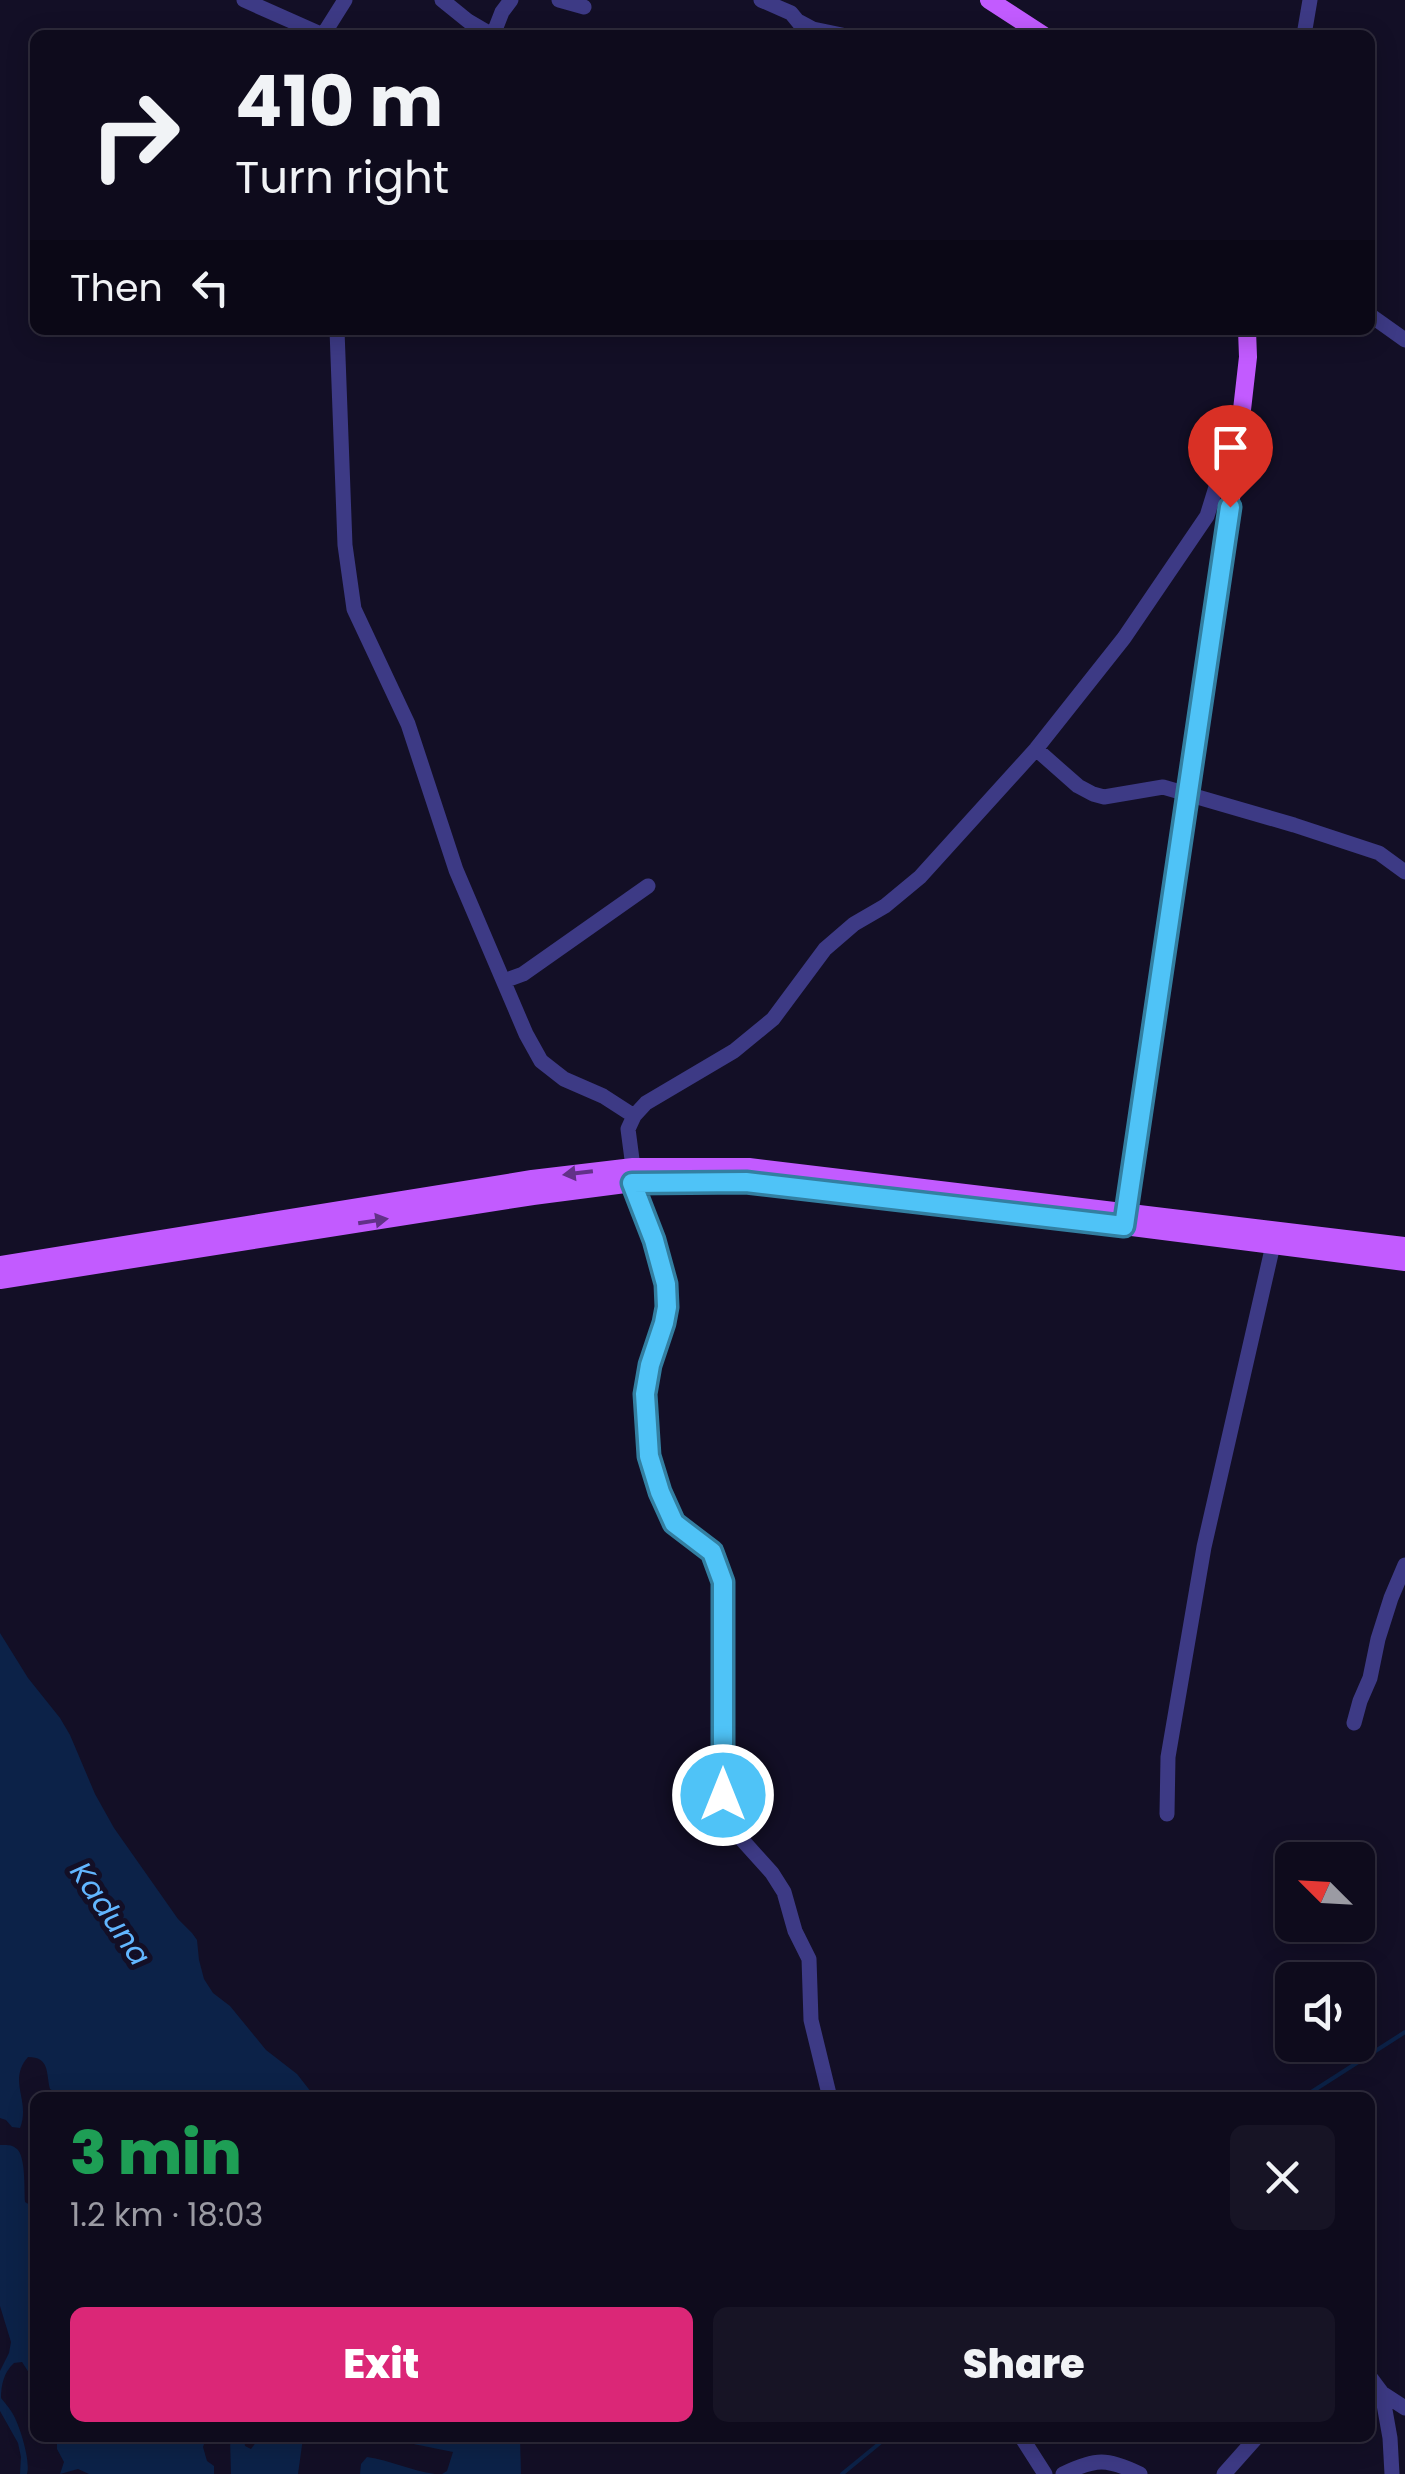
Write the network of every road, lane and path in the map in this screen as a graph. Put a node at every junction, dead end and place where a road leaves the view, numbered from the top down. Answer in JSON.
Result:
{"nodes":[{"id":1,"x":244,"y":0,"type":"edge"},
{"id":2,"x":345,"y":0,"type":"edge"},
{"id":3,"x":442,"y":0,"type":"edge"},
{"id":4,"x":511,"y":0,"type":"edge"},
{"id":5,"x":559,"y":0,"type":"edge"},
{"id":6,"x":762,"y":0,"type":"edge"},
{"id":7,"x":989,"y":0,"type":"edge"},
{"id":8,"x":1310,"y":0,"type":"edge"},
{"id":9,"x":584,"y":7,"type":"dead end"},
{"id":10,"x":312,"y":30,"type":"edge"},
{"id":11,"x":326,"y":30,"type":"edge"},
{"id":12,"x":483,"y":30,"type":"edge"},
{"id":13,"x":494,"y":30,"type":"edge"},
{"id":14,"x":819,"y":30,"type":"edge"},
{"id":15,"x":1032,"y":30,"type":"edge"},
{"id":16,"x":1305,"y":30,"type":"edge"},
{"id":17,"x":1375,"y":319,"type":"edge"},
{"id":18,"x":338,"y":335,"type":"edge"},
{"id":19,"x":1246,"y":335,"type":"edge"},
{"id":20,"x":1405,"y":340,"type":"edge"},
{"id":21,"x":1235,"y":471,"type":"junction"},
{"id":22,"x":1036,"y":748,"type":"junction"},
{"id":23,"x":1188,"y":793,"type":"junction"},
{"id":24,"x":1405,"y":872,"type":"edge"},
{"id":25,"x":648,"y":886,"type":"dead end"},
{"id":26,"x":504,"y":981,"type":"junction"},
{"id":27,"x":634,"y":1116,"type":"junction"},
{"id":28,"x":633,"y":1175,"type":"junction"},
{"id":29,"x":1125,"y":1219,"type":"junction"},
{"id":30,"x":1273,"y":1245,"type":"junction"},
{"id":31,"x":1405,"y":1246,"type":"edge"},
{"id":32,"x":1405,"y":1262,"type":"edge"},
{"id":33,"x":0,"y":1265,"type":"edge"},
{"id":34,"x":0,"y":1280,"type":"edge"},
{"id":35,"x":1405,"y":1565,"type":"edge"},
{"id":36,"x":1354,"y":1722,"type":"dead end"},
{"id":37,"x":1167,"y":1814,"type":"dead end"},
{"id":38,"x":829,"y":2092,"type":"edge"},
{"id":39,"x":1375,"y":2384,"type":"edge"},
{"id":40,"x":1382,"y":2393,"type":"junction"},
{"id":41,"x":1405,"y":2408,"type":"edge"},
{"id":42,"x":1025,"y":2442,"type":"edge"},
{"id":43,"x":1252,"y":2442,"type":"edge"},
{"id":44,"x":1045,"y":2474,"type":"edge"},
{"id":45,"x":1062,"y":2474,"type":"edge"},
{"id":46,"x":1140,"y":2474,"type":"edge"},
{"id":47,"x":1224,"y":2474,"type":"edge"},
{"id":48,"x":1392,"y":2474,"type":"edge"}],
"edges":[{"from":1,"to":10,"type":"street"},
{"from":2,"to":11,"type":"street"},
{"from":3,"to":12,"type":"street"},
{"from":4,"to":13,"type":"street"},
{"from":5,"to":9,"type":"street"},
{"from":6,"to":14,"type":"street"},
{"from":7,"to":15,"type":"main road"},
{"from":8,"to":16,"type":"street"},
{"from":17,"to":20,"type":"street"},
{"from":18,"to":26,"type":"street"},
{"from":19,"to":21,"type":"main road"},
{"from":21,"to":22,"type":"street"},
{"from":21,"to":23,"type":"main road"},
{"from":22,"to":23,"type":"street"},
{"from":22,"to":27,"type":"street"},
{"from":23,"to":24,"type":"street"},
{"from":23,"to":29,"type":"main road"},
{"from":25,"to":26,"type":"street"},
{"from":26,"to":27,"type":"street"},
{"from":27,"to":28,"type":"street"},
{"from":28,"to":29,"type":"main road"},
{"from":28,"to":33,"type":"main road","one_way":true},
{"from":34,"to":28,"type":"main road","one_way":true},
{"from":28,"to":38,"type":"street"},
{"from":29,"to":30,"type":"main road"},
{"from":29,"to":31,"type":"main road"},
{"from":30,"to":32,"type":"main road"},
{"from":30,"to":37,"type":"street"},
{"from":35,"to":36,"type":"street"},
{"from":39,"to":40,"type":"street"},
{"from":40,"to":41,"type":"street"},
{"from":40,"to":48,"type":"street"},
{"from":42,"to":44,"type":"street"},
{"from":43,"to":47,"type":"street"},
{"from":45,"to":46,"type":"street"}]}
